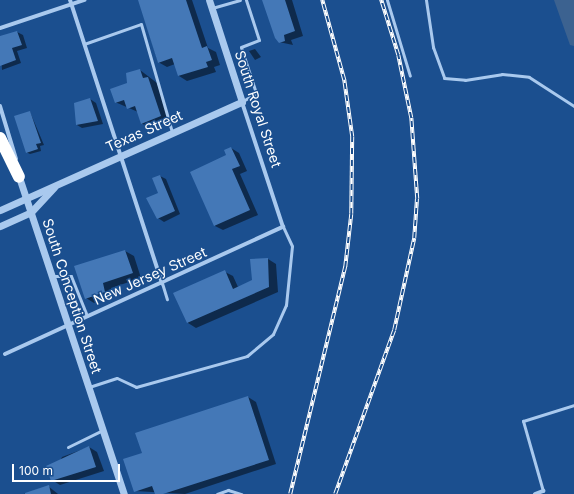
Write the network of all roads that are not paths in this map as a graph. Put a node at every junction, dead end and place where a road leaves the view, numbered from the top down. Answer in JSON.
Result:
{"nodes":[{"id":1,"x":84,"y":0,"type":"edge"},
{"id":2,"x":209,"y":0,"type":"edge"},
{"id":3,"x":240,"y":0,"type":"edge"},
{"id":4,"x":246,"y":0,"type":"edge"},
{"id":5,"x":387,"y":0,"type":"edge"},
{"id":6,"x":426,"y":0,"type":"edge"},
{"id":7,"x":71,"y":2,"type":"edge"},
{"id":8,"x":212,"y":8,"type":"junction"},
{"id":9,"x":0,"y":28,"type":"edge"},
{"id":10,"x":84,"y":44,"type":"junction"},
{"id":11,"x":410,"y":76,"type":"dead end"},
{"id":12,"x":242,"y":102,"type":"junction"},
{"id":13,"x":0,"y":106,"type":"edge"},
{"id":14,"x":574,"y":106,"type":"edge"},
{"id":15,"x":172,"y":133,"type":"junction"},
{"id":16,"x":0,"y":138,"type":"edge"},
{"id":17,"x":120,"y":156,"type":"junction"},
{"id":18,"x":20,"y":177,"type":"junction"},
{"id":19,"x":57,"y":185,"type":"junction"},
{"id":20,"x":26,"y":198,"type":"junction"},
{"id":21,"x":0,"y":210,"type":"edge"},
{"id":22,"x":30,"y":212,"type":"junction"},
{"id":23,"x":0,"y":226,"type":"edge"},
{"id":24,"x":283,"y":227,"type":"junction"},
{"id":25,"x":52,"y":276,"type":"junction"},
{"id":26,"x":162,"y":283,"type":"junction"},
{"id":27,"x":167,"y":299,"type":"dead end"},
{"id":28,"x":87,"y":316,"type":"junction"},
{"id":29,"x":68,"y":325,"type":"junction"},
{"id":30,"x":5,"y":354,"type":"dead end"},
{"id":31,"x":89,"y":387,"type":"junction"},
{"id":32,"x":574,"y":405,"type":"edge"},
{"id":33,"x":103,"y":430,"type":"junction"},
{"id":34,"x":68,"y":447,"type":"dead end"},
{"id":35,"x":543,"y":491,"type":"joint"},
{"id":36,"x":124,"y":494,"type":"edge"},
{"id":37,"x":217,"y":494,"type":"edge"},
{"id":38,"x":240,"y":494,"type":"edge"},
{"id":39,"x":535,"y":494,"type":"edge"}],
"edges":[{"from":1,"to":7,"type":"street"},
{"from":2,"to":8,"type":"street","name":"South Royal Street"},
{"from":3,"to":8,"type":"lane"},
{"from":4,"to":12,"type":"lane"},
{"from":5,"to":11,"type":"lane"},
{"from":6,"to":14,"type":"lane"},
{"from":7,"to":9,"type":"street"},
{"from":7,"to":10,"type":"street"},
{"from":8,"to":12,"type":"street","name":"South Royal Street"},
{"from":10,"to":15,"type":"lane"},
{"from":10,"to":17,"type":"street"},
{"from":12,"to":15,"type":"street","name":"Texas Street"},
{"from":12,"to":24,"type":"street","name":"South Royal Street"},
{"from":13,"to":18,"type":"street","name":"South Conception Street"},
{"from":15,"to":17,"type":"street","name":"Texas Street"},
{"from":16,"to":18,"type":"highway"},
{"from":17,"to":19,"type":"street","name":"Texas Street"},
{"from":17,"to":26,"type":"street"},
{"from":18,"to":20,"type":"street","name":"South Conception Street"},
{"from":19,"to":20,"type":"street","name":"Texas Street"},
{"from":19,"to":22,"type":"street","name":"Texas Street"},
{"from":20,"to":21,"type":"street","name":"Texas Street"},
{"from":20,"to":22,"type":"street","name":"South Conception Street"},
{"from":22,"to":23,"type":"street","name":"Texas Street"},
{"from":22,"to":25,"type":"street","name":"South Conception Street"},
{"from":24,"to":26,"type":"street","name":"New Jersey Street"},
{"from":24,"to":31,"type":"lane"},
{"from":25,"to":28,"type":"lane"},
{"from":25,"to":29,"type":"street","name":"South Conception Street"},
{"from":26,"to":27,"type":"lane"},
{"from":26,"to":28,"type":"street","name":"New Jersey Street"},
{"from":28,"to":29,"type":"street","name":"New Jersey Street"},
{"from":29,"to":30,"type":"street","name":"New Jersey Street"},
{"from":29,"to":31,"type":"street","name":"South Conception Street"},
{"from":31,"to":33,"type":"street","name":"South Conception Street"},
{"from":32,"to":35,"type":"lane"},
{"from":33,"to":34,"type":"lane"},
{"from":33,"to":36,"type":"street","name":"South Conception Street"},
{"from":35,"to":39,"type":"street"},
{"from":37,"to":38,"type":"lane"}]}
